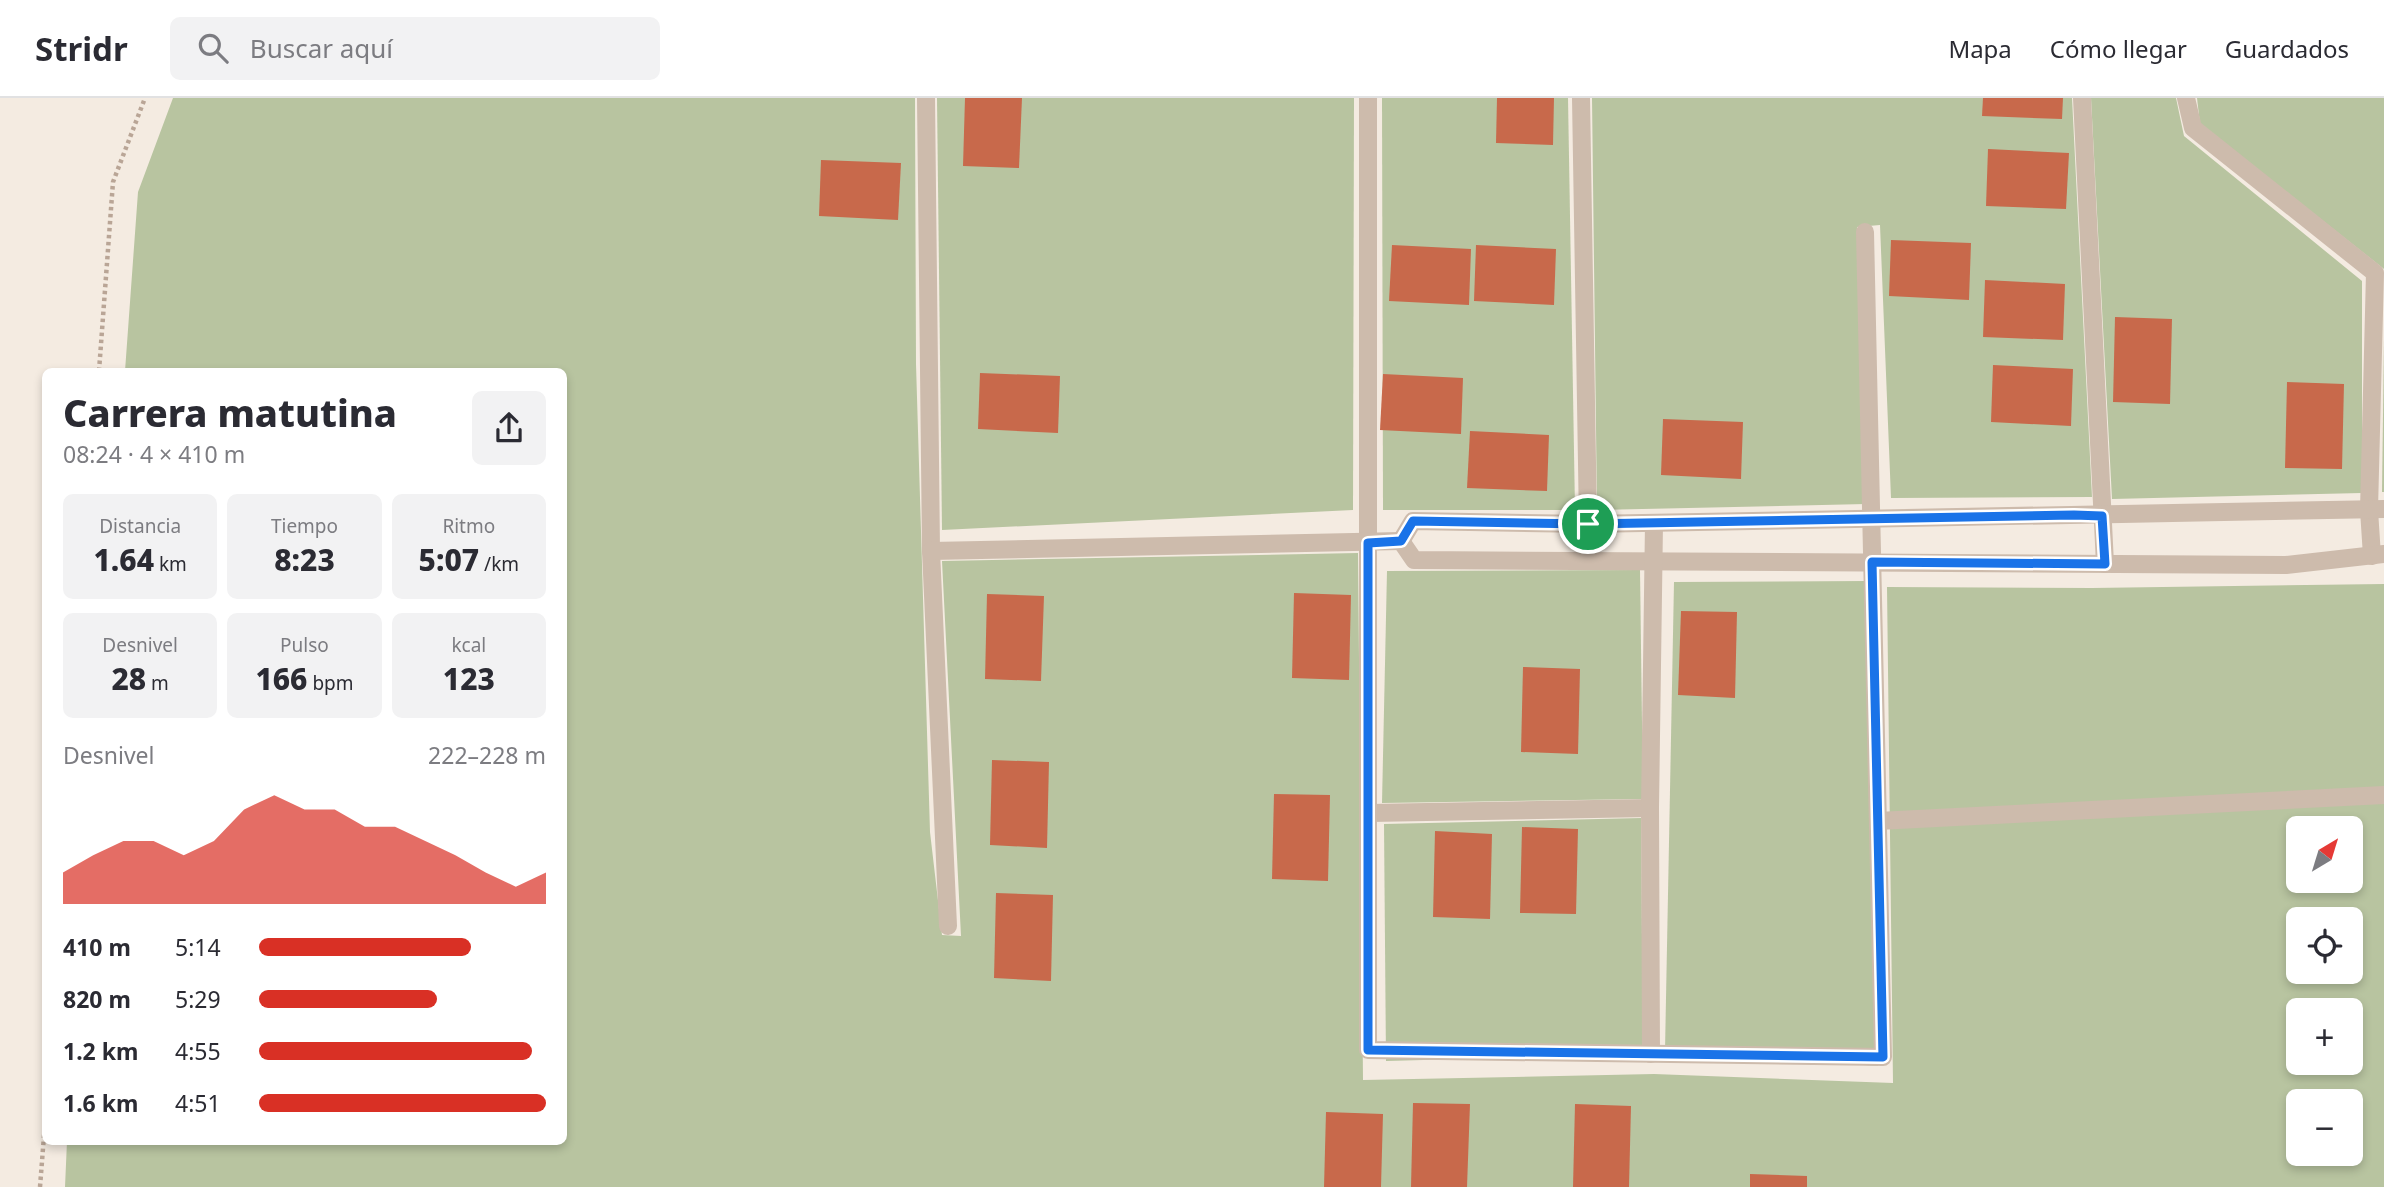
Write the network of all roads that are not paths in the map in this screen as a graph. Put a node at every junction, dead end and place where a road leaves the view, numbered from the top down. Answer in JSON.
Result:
{"nodes":[{"id":1,"x":926,"y":98,"type":"edge"},
{"id":2,"x":1368,"y":98,"type":"edge"},
{"id":3,"x":1581,"y":98,"type":"edge"},
{"id":4,"x":2081,"y":98,"type":"edge"},
{"id":5,"x":2186,"y":98,"type":"edge"},
{"id":6,"x":1865,"y":232,"type":"dead end"},
{"id":7,"x":2377,"y":510,"type":"edge"},
{"id":8,"x":2102,"y":516,"type":"junction"},
{"id":9,"x":1871,"y":519,"type":"junction"},
{"id":10,"x":1654,"y":523,"type":"junction"},
{"id":11,"x":1588,"y":524,"type":"junction"},
{"id":12,"x":1401,"y":541,"type":"junction"},
{"id":13,"x":1368,"y":543,"type":"junction"},
{"id":14,"x":931,"y":551,"type":"junction"},
{"id":15,"x":2378,"y":555,"type":"edge"},
{"id":16,"x":1652,"y":560,"type":"junction"},
{"id":17,"x":1872,"y":562,"type":"junction"},
{"id":18,"x":2105,"y":564,"type":"junction"},
{"id":19,"x":2384,"y":795,"type":"edge"},
{"id":20,"x":1650,"y":808,"type":"junction"},
{"id":21,"x":1370,"y":813,"type":"junction"},
{"id":22,"x":1878,"y":821,"type":"junction"},
{"id":23,"x":948,"y":926,"type":"dead end"},
{"id":24,"x":1651,"y":1054,"type":"junction"}],
"edges":[{"from":1,"to":14,"type":"street"},
{"from":2,"to":13,"type":"street"},
{"from":3,"to":11,"type":"street"},
{"from":4,"to":8,"type":"street"},
{"from":5,"to":7,"type":"street"},
{"from":6,"to":9,"type":"street"},
{"from":7,"to":8,"type":"street"},
{"from":7,"to":15,"type":"street"},
{"from":8,"to":9,"type":"street"},
{"from":8,"to":18,"type":"street"},
{"from":9,"to":10,"type":"street"},
{"from":9,"to":17,"type":"street"},
{"from":10,"to":11,"type":"street"},
{"from":10,"to":16,"type":"street"},
{"from":11,"to":12,"type":"street"},
{"from":12,"to":13,"type":"street"},
{"from":12,"to":16,"type":"street"},
{"from":13,"to":14,"type":"street"},
{"from":13,"to":21,"type":"street"},
{"from":14,"to":23,"type":"street"},
{"from":15,"to":18,"type":"street"},
{"from":16,"to":17,"type":"street"},
{"from":16,"to":20,"type":"street"},
{"from":17,"to":18,"type":"street"},
{"from":17,"to":22,"type":"street"},
{"from":19,"to":22,"type":"street"},
{"from":20,"to":21,"type":"street"},
{"from":20,"to":24,"type":"street"},
{"from":21,"to":24,"type":"street"},
{"from":22,"to":24,"type":"street"}]}
